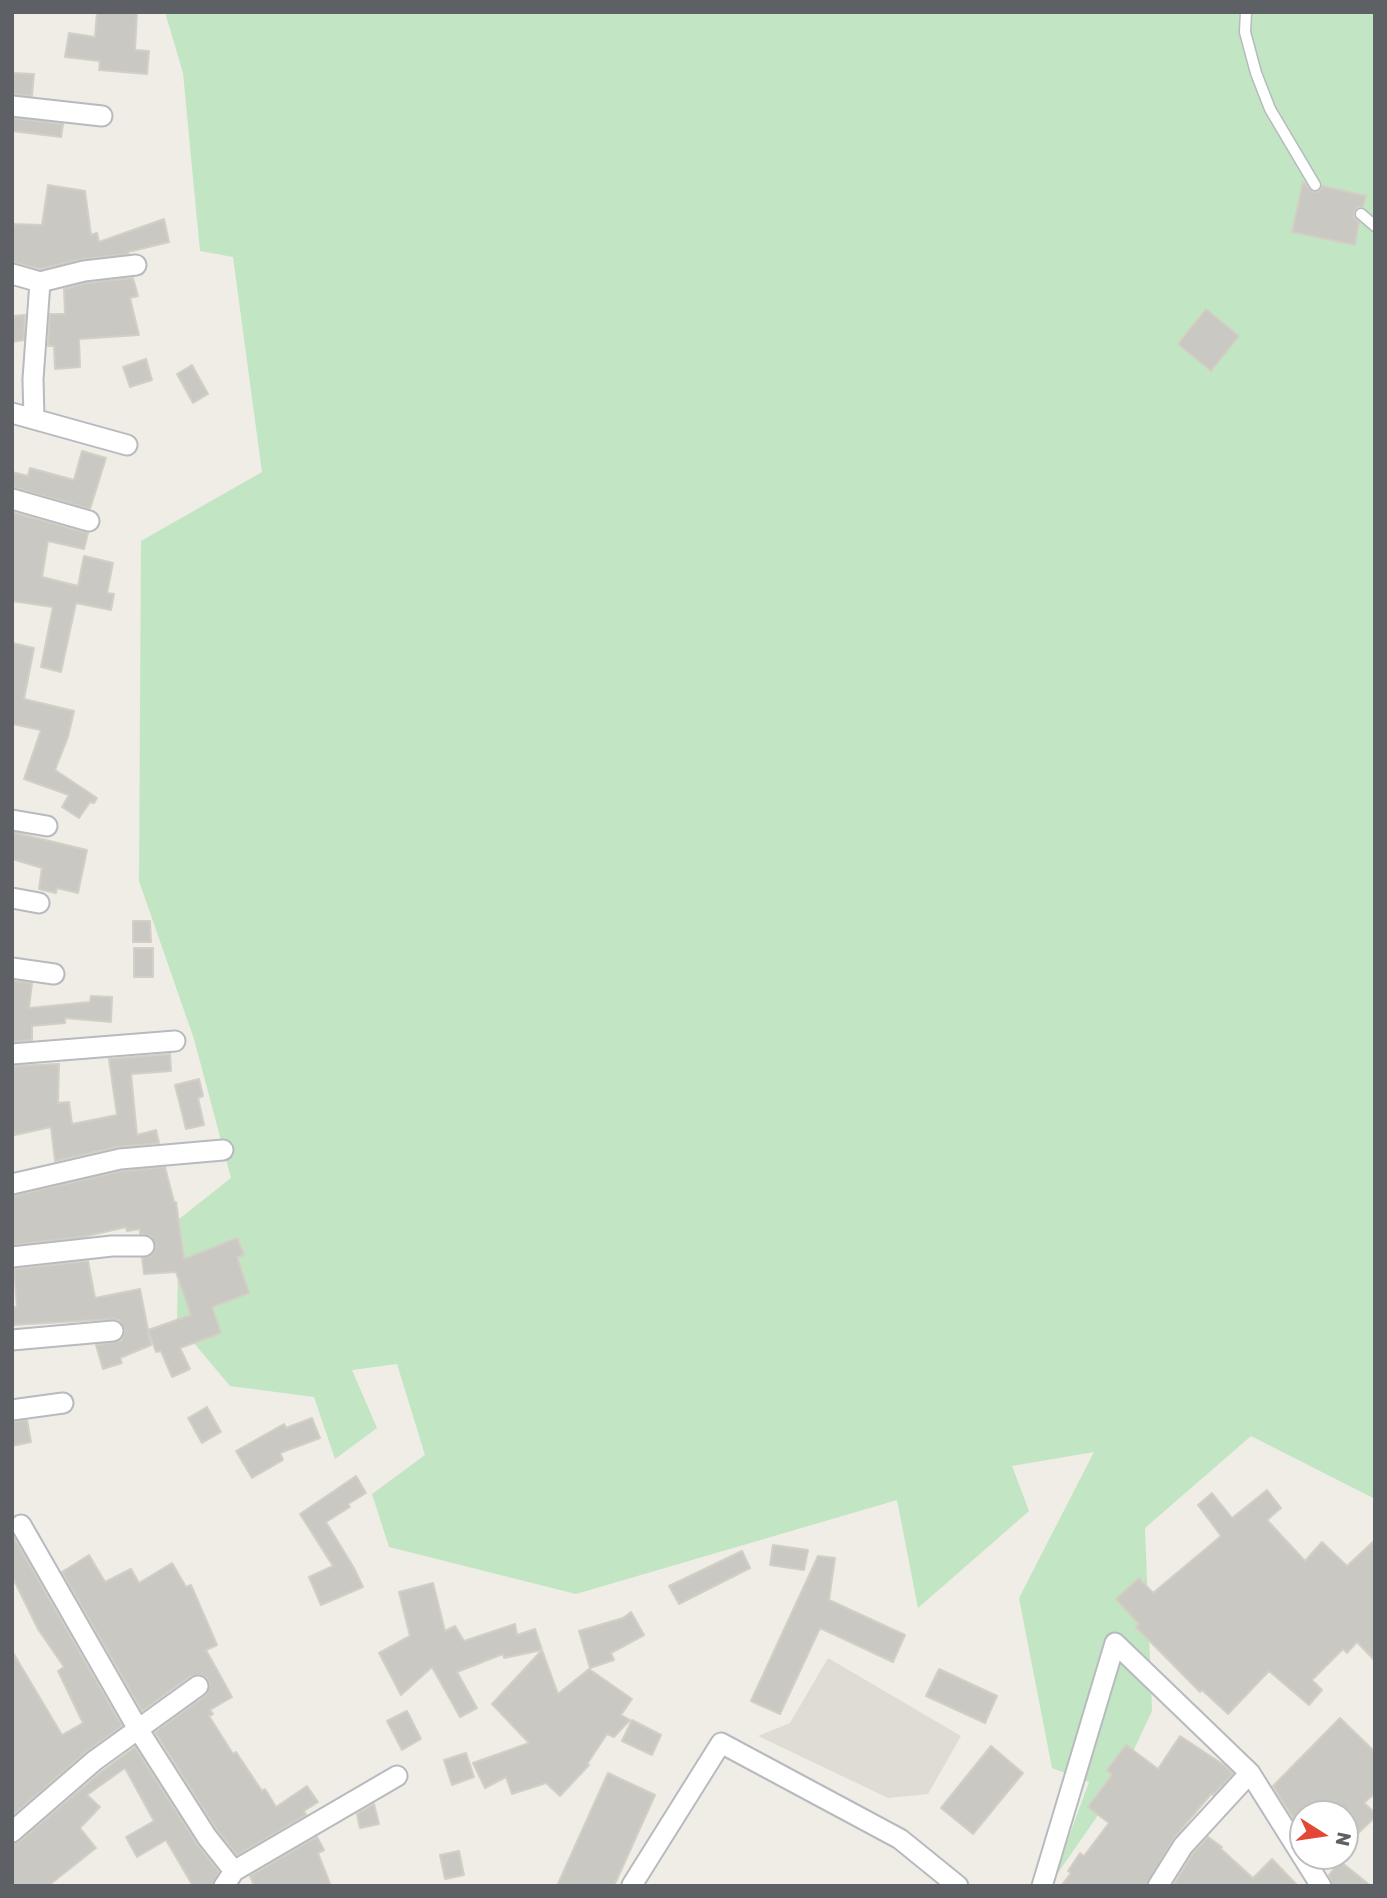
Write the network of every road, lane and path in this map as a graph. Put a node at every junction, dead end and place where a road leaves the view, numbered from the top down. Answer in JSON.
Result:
{"nodes":[{"id":1,"x":1246,"y":12,"type":"edge"},
{"id":2,"x":12,"y":106,"type":"edge"},
{"id":3,"x":102,"y":116,"type":"dead end"},
{"id":4,"x":1315,"y":185,"type":"dead end"},
{"id":5,"x":1361,"y":214,"type":"dead end"},
{"id":6,"x":1375,"y":226,"type":"edge"},
{"id":7,"x":136,"y":265,"type":"dead end"},
{"id":8,"x":12,"y":274,"type":"edge"},
{"id":9,"x":40,"y":282,"type":"junction"},
{"id":10,"x":12,"y":413,"type":"edge"},
{"id":11,"x":34,"y":418,"type":"junction"},
{"id":12,"x":127,"y":445,"type":"dead end"},
{"id":13,"x":12,"y":499,"type":"edge"},
{"id":14,"x":89,"y":521,"type":"dead end"},
{"id":15,"x":12,"y":820,"type":"edge"},
{"id":16,"x":47,"y":826,"type":"dead end"},
{"id":17,"x":12,"y":898,"type":"edge"},
{"id":18,"x":39,"y":903,"type":"dead end"},
{"id":19,"x":12,"y":968,"type":"edge"},
{"id":20,"x":54,"y":974,"type":"dead end"},
{"id":21,"x":175,"y":1041,"type":"dead end"},
{"id":22,"x":12,"y":1054,"type":"edge"},
{"id":23,"x":223,"y":1150,"type":"dead end"},
{"id":24,"x":12,"y":1184,"type":"edge"},
{"id":25,"x":144,"y":1246,"type":"dead end"},
{"id":26,"x":12,"y":1257,"type":"edge"},
{"id":27,"x":113,"y":1331,"type":"dead end"},
{"id":28,"x":12,"y":1339,"type":"edge"},
{"id":29,"x":63,"y":1403,"type":"dead end"},
{"id":30,"x":12,"y":1410,"type":"edge"},
{"id":31,"x":21,"y":1525,"type":"dead end"},
{"id":32,"x":198,"y":1686,"type":"dead end"},
{"id":33,"x":138,"y":1729,"type":"junction"},
{"id":34,"x":1250,"y":1773,"type":"junction"},
{"id":35,"x":397,"y":1776,"type":"dead end"},
{"id":36,"x":12,"y":1832,"type":"edge"},
{"id":37,"x":229,"y":1878,"type":"edge"},
{"id":38,"x":632,"y":1885,"type":"edge"},
{"id":39,"x":958,"y":1886,"type":"edge"},
{"id":40,"x":1042,"y":1886,"type":"edge"},
{"id":41,"x":1158,"y":1886,"type":"edge"},
{"id":42,"x":1321,"y":1886,"type":"edge"}],
"edges":[{"from":1,"to":4,"type":"lane"},
{"from":2,"to":3,"type":"street"},
{"from":5,"to":6,"type":"lane"},
{"from":7,"to":9,"type":"street"},
{"from":8,"to":9,"type":"street"},
{"from":9,"to":11,"type":"street"},
{"from":10,"to":11,"type":"street"},
{"from":11,"to":12,"type":"street"},
{"from":13,"to":14,"type":"street"},
{"from":15,"to":16,"type":"street"},
{"from":17,"to":18,"type":"street"},
{"from":19,"to":20,"type":"street"},
{"from":21,"to":22,"type":"street"},
{"from":23,"to":24,"type":"street"},
{"from":25,"to":26,"type":"street"},
{"from":27,"to":28,"type":"street"},
{"from":29,"to":30,"type":"street"},
{"from":31,"to":33,"type":"street"},
{"from":32,"to":33,"type":"street"},
{"from":33,"to":36,"type":"street"},
{"from":33,"to":37,"type":"street"},
{"from":34,"to":40,"type":"street"},
{"from":34,"to":41,"type":"street"},
{"from":34,"to":42,"type":"street"},
{"from":35,"to":37,"type":"street"},
{"from":38,"to":39,"type":"street"}]}
